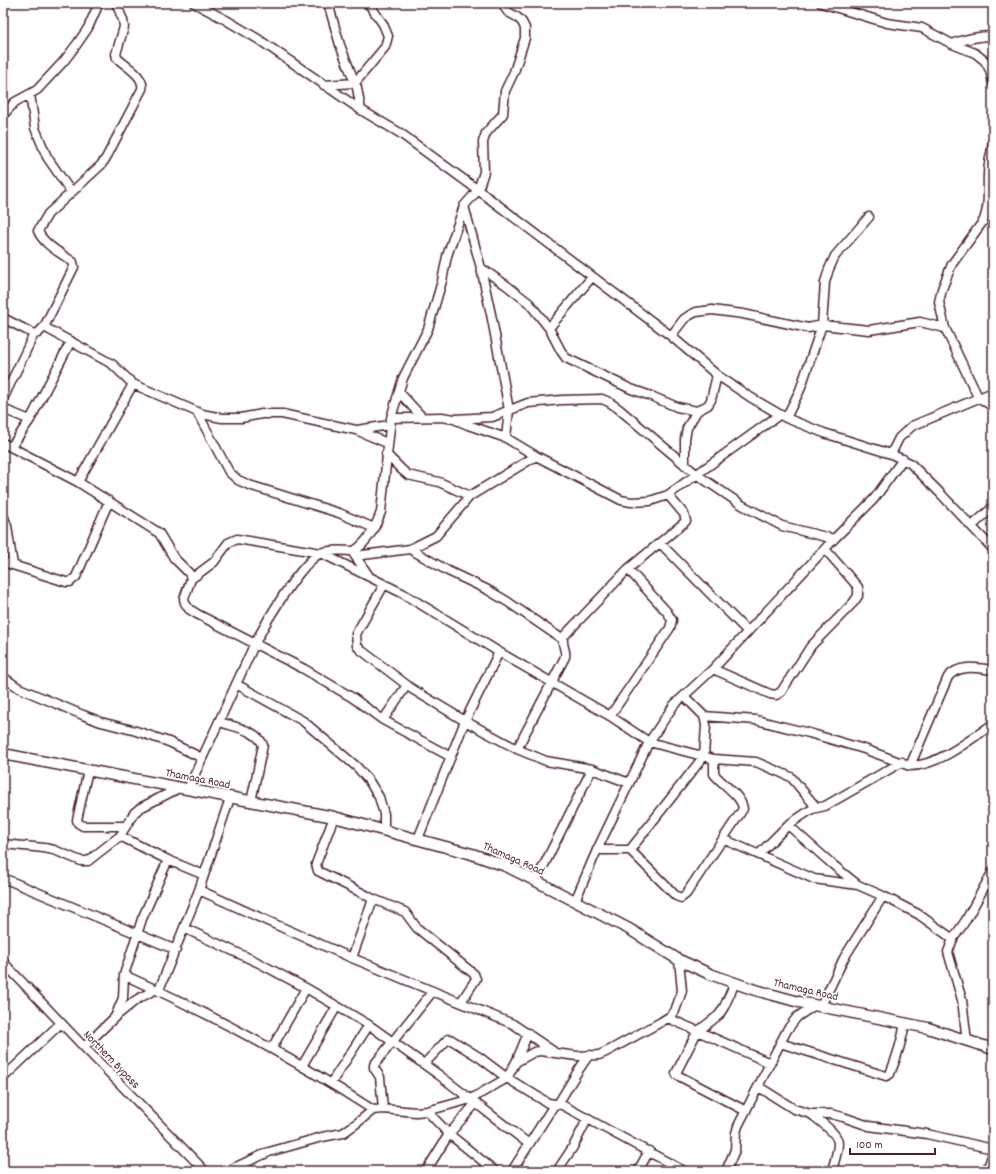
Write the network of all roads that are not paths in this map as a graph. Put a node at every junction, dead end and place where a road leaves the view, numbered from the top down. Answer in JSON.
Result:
{"nodes":[{"id":1,"x":98,"y":3,"type":"edge"},
{"id":2,"x":116,"y":3,"type":"edge"},
{"id":3,"x":194,"y":3,"type":"edge"},
{"id":4,"x":328,"y":3,"type":"edge"},
{"id":5,"x":368,"y":3,"type":"edge"},
{"id":6,"x":505,"y":3,"type":"edge"},
{"id":7,"x":821,"y":3,"type":"edge"},
{"id":8,"x":993,"y":36,"type":"edge"},
{"id":9,"x":952,"y":44,"type":"junction"},
{"id":10,"x":991,"y":66,"type":"edge"},
{"id":11,"x":355,"y":83,"type":"junction"},
{"id":12,"x":993,"y":83,"type":"edge"},
{"id":13,"x":324,"y":85,"type":"junction"},
{"id":14,"x":30,"y":94,"type":"junction"},
{"id":15,"x":361,"y":110,"type":"junction"},
{"id":16,"x":3,"y":114,"type":"edge"},
{"id":17,"x":993,"y":143,"type":"edge"},
{"id":18,"x":478,"y":190,"type":"junction"},
{"id":19,"x":72,"y":192,"type":"junction"},
{"id":20,"x":464,"y":206,"type":"junction"},
{"id":21,"x":868,"y":217,"type":"dead end"},
{"id":22,"x":481,"y":268,"type":"junction"},
{"id":23,"x":592,"y":277,"type":"junction"},
{"id":24,"x":3,"y":318,"type":"edge"},
{"id":25,"x":822,"y":325,"type":"junction"},
{"id":26,"x":44,"y":327,"type":"junction"},
{"id":27,"x":549,"y":328,"type":"junction"},
{"id":28,"x":945,"y":328,"type":"junction"},
{"id":29,"x":34,"y":334,"type":"junction"},
{"id":30,"x":671,"y":336,"type":"junction"},
{"id":31,"x":71,"y":341,"type":"junction"},
{"id":32,"x":717,"y":374,"type":"junction"},
{"id":33,"x":134,"y":384,"type":"junction"},
{"id":34,"x":399,"y":392,"type":"junction"},
{"id":35,"x":993,"y":392,"type":"edge"},
{"id":36,"x":978,"y":397,"type":"junction"},
{"id":37,"x":3,"y":399,"type":"edge"},
{"id":38,"x":993,"y":407,"type":"edge"},
{"id":39,"x":3,"y":409,"type":"edge"},
{"id":40,"x":509,"y":410,"type":"junction"},
{"id":41,"x":697,"y":411,"type":"junction"},
{"id":42,"x":197,"y":412,"type":"junction"},
{"id":43,"x":422,"y":417,"type":"junction"},
{"id":44,"x":782,"y":417,"type":"junction"},
{"id":45,"x":454,"y":419,"type":"junction"},
{"id":46,"x":30,"y":420,"type":"junction"},
{"id":47,"x":391,"y":422,"type":"junction"},
{"id":48,"x":356,"y":430,"type":"junction"},
{"id":49,"x":506,"y":438,"type":"junction"},
{"id":50,"x":387,"y":443,"type":"junction"},
{"id":51,"x":7,"y":445,"type":"edge"},
{"id":52,"x":386,"y":454,"type":"junction"},
{"id":53,"x":891,"y":454,"type":"junction"},
{"id":54,"x":536,"y":456,"type":"junction"},
{"id":55,"x":903,"y":459,"type":"junction"},
{"id":56,"x":685,"y":465,"type":"junction"},
{"id":57,"x":696,"y":474,"type":"junction"},
{"id":58,"x":78,"y":482,"type":"junction"},
{"id":59,"x":668,"y":495,"type":"junction"},
{"id":60,"x":470,"y":496,"type":"junction"},
{"id":61,"x":109,"y":501,"type":"junction"},
{"id":62,"x":993,"y":507,"type":"edge"},
{"id":63,"x":3,"y":515,"type":"edge"},
{"id":64,"x":972,"y":526,"type":"junction"},
{"id":65,"x":374,"y":528,"type":"junction"},
{"id":66,"x":834,"y":539,"type":"junction"},
{"id":67,"x":660,"y":543,"type":"junction"},
{"id":68,"x":825,"y":548,"type":"junction"},
{"id":69,"x":410,"y":549,"type":"junction"},
{"id":70,"x":993,"y":549,"type":"edge"},
{"id":71,"x":321,"y":553,"type":"junction"},
{"id":72,"x":353,"y":553,"type":"junction"},
{"id":73,"x":3,"y":562,"type":"edge"},
{"id":74,"x":12,"y":565,"type":"junction"},
{"id":75,"x":628,"y":569,"type":"junction"},
{"id":76,"x":369,"y":577,"type":"junction"},
{"id":77,"x":191,"y":579,"type":"junction"},
{"id":78,"x":384,"y":585,"type":"junction"},
{"id":79,"x":747,"y":632,"type":"junction"},
{"id":80,"x":562,"y":639,"type":"junction"},
{"id":81,"x":255,"y":643,"type":"junction"},
{"id":82,"x":499,"y":652,"type":"junction"},
{"id":83,"x":713,"y":669,"type":"junction"},
{"id":84,"x":993,"y":670,"type":"edge"},
{"id":85,"x":3,"y":676,"type":"edge"},
{"id":86,"x":551,"y":682,"type":"junction"},
{"id":87,"x":236,"y":684,"type":"junction"},
{"id":88,"x":407,"y":685,"type":"junction"},
{"id":89,"x":684,"y":696,"type":"junction"},
{"id":90,"x":610,"y":716,"type":"junction"},
{"id":91,"x":704,"y":716,"type":"junction"},
{"id":92,"x":383,"y":720,"type":"junction"},
{"id":93,"x":465,"y":721,"type":"junction"},
{"id":94,"x":220,"y":722,"type":"junction"},
{"id":95,"x":993,"y":724,"type":"edge"},
{"id":96,"x":649,"y":742,"type":"junction"},
{"id":97,"x":517,"y":749,"type":"junction"},
{"id":98,"x":3,"y":754,"type":"edge"},
{"id":99,"x":704,"y":756,"type":"junction"},
{"id":100,"x":451,"y":757,"type":"junction"},
{"id":101,"x":202,"y":758,"type":"junction"},
{"id":102,"x":714,"y":759,"type":"junction"},
{"id":103,"x":902,"y":762,"type":"junction"},
{"id":104,"x":910,"y":766,"type":"junction"},
{"id":105,"x":592,"y":769,"type":"junction"},
{"id":106,"x":88,"y":770,"type":"junction"},
{"id":107,"x":628,"y":783,"type":"junction"},
{"id":108,"x":183,"y":789,"type":"junction"},
{"id":109,"x":230,"y":798,"type":"junction"},
{"id":110,"x":251,"y":802,"type":"junction"},
{"id":111,"x":816,"y":807,"type":"junction"},
{"id":112,"x":334,"y":817,"type":"junction"},
{"id":113,"x":788,"y":825,"type":"junction"},
{"id":114,"x":126,"y":826,"type":"junction"},
{"id":115,"x":384,"y":830,"type":"junction"},
{"id":116,"x":120,"y":836,"type":"junction"},
{"id":117,"x":418,"y":838,"type":"junction"},
{"id":118,"x":723,"y":839,"type":"junction"},
{"id":119,"x":3,"y":844,"type":"edge"},
{"id":120,"x":597,"y":850,"type":"junction"},
{"id":121,"x":630,"y":850,"type":"junction"},
{"id":122,"x":759,"y":854,"type":"junction"},
{"id":123,"x":168,"y":860,"type":"junction"},
{"id":124,"x":993,"y":871,"type":"edge"},
{"id":125,"x":204,"y":875,"type":"junction"},
{"id":126,"x":3,"y":878,"type":"edge"},
{"id":127,"x":536,"y":881,"type":"junction"},
{"id":128,"x":858,"y":885,"type":"junction"},
{"id":129,"x":200,"y":890,"type":"junction"},
{"id":130,"x":883,"y":896,"type":"junction"},
{"id":131,"x":371,"y":898,"type":"junction"},
{"id":132,"x":575,"y":901,"type":"junction"},
{"id":133,"x":184,"y":928,"type":"junction"},
{"id":134,"x":137,"y":935,"type":"junction"},
{"id":135,"x":953,"y":939,"type":"junction"},
{"id":136,"x":176,"y":950,"type":"junction"},
{"id":137,"x":352,"y":958,"type":"junction"},
{"id":138,"x":679,"y":960,"type":"junction"},
{"id":139,"x":3,"y":962,"type":"edge"},
{"id":140,"x":124,"y":975,"type":"junction"},
{"id":141,"x":735,"y":983,"type":"junction"},
{"id":142,"x":306,"y":988,"type":"junction"},
{"id":143,"x":157,"y":990,"type":"junction"},
{"id":144,"x":433,"y":991,"type":"junction"},
{"id":145,"x":461,"y":1002,"type":"junction"},
{"id":146,"x":818,"y":1005,"type":"junction"},
{"id":147,"x":337,"y":1006,"type":"junction"},
{"id":148,"x":115,"y":1017,"type":"junction"},
{"id":149,"x":668,"y":1018,"type":"junction"},
{"id":150,"x":61,"y":1023,"type":"junction"},
{"id":151,"x":905,"y":1023,"type":"junction"},
{"id":152,"x":369,"y":1025,"type":"junction"},
{"id":153,"x":697,"y":1032,"type":"junction"},
{"id":154,"x":528,"y":1034,"type":"junction"},
{"id":155,"x":392,"y":1041,"type":"junction"},
{"id":156,"x":967,"y":1041,"type":"junction"},
{"id":157,"x":780,"y":1043,"type":"junction"},
{"id":158,"x":84,"y":1047,"type":"junction"},
{"id":159,"x":272,"y":1048,"type":"junction"},
{"id":160,"x":993,"y":1049,"type":"edge"},
{"id":161,"x":556,"y":1053,"type":"junction"},
{"id":162,"x":589,"y":1055,"type":"junction"},
{"id":163,"x":516,"y":1062,"type":"junction"},
{"id":164,"x":770,"y":1063,"type":"junction"},
{"id":165,"x":424,"y":1064,"type":"junction"},
{"id":166,"x":302,"y":1066,"type":"junction"},
{"id":167,"x":3,"y":1078,"type":"edge"},
{"id":168,"x":507,"y":1078,"type":"junction"},
{"id":169,"x":331,"y":1082,"type":"junction"},
{"id":170,"x":759,"y":1086,"type":"junction"},
{"id":171,"x":473,"y":1101,"type":"junction"},
{"id":172,"x":556,"y":1104,"type":"junction"},
{"id":173,"x":383,"y":1109,"type":"junction"},
{"id":174,"x":373,"y":1110,"type":"junction"},
{"id":175,"x":427,"y":1111,"type":"junction"},
{"id":176,"x":746,"y":1111,"type":"junction"},
{"id":177,"x":811,"y":1114,"type":"junction"},
{"id":178,"x":588,"y":1118,"type":"junction"},
{"id":179,"x":449,"y":1134,"type":"junction"},
{"id":180,"x":529,"y":1144,"type":"junction"},
{"id":181,"x":993,"y":1149,"type":"edge"},
{"id":182,"x":648,"y":1152,"type":"junction"},
{"id":183,"x":993,"y":1154,"type":"edge"},
{"id":184,"x":990,"y":1169,"type":"edge"},
{"id":185,"x":429,"y":1170,"type":"edge"},
{"id":186,"x":205,"y":1171,"type":"edge"},
{"id":187,"x":227,"y":1171,"type":"edge"},
{"id":188,"x":495,"y":1171,"type":"edge"},
{"id":189,"x":512,"y":1171,"type":"edge"},
{"id":190,"x":557,"y":1171,"type":"edge"},
{"id":191,"x":638,"y":1171,"type":"edge"},
{"id":192,"x":684,"y":1171,"type":"edge"},
{"id":193,"x":726,"y":1171,"type":"edge"},
{"id":194,"x":832,"y":1171,"type":"edge"}],
"edges":[{"from":1,"to":14,"type":"street"},
{"from":2,"to":19,"type":"street"},
{"from":3,"to":13,"type":"street"},
{"from":4,"to":11,"type":"street"},
{"from":5,"to":11,"type":"street"},
{"from":6,"to":18,"type":"street"},
{"from":7,"to":9,"type":"street"},
{"from":8,"to":9,"type":"street"},
{"from":9,"to":10,"type":"street"},
{"from":10,"to":12,"type":"street"},
{"from":11,"to":13,"type":"street"},
{"from":11,"to":15,"type":"street"},
{"from":13,"to":15,"type":"street"},
{"from":14,"to":16,"type":"street"},
{"from":14,"to":19,"type":"street"},
{"from":15,"to":18,"type":"street"},
{"from":17,"to":28,"type":"street"},
{"from":18,"to":20,"type":"street"},
{"from":18,"to":23,"type":"street"},
{"from":19,"to":26,"type":"street"},
{"from":20,"to":22,"type":"street"},
{"from":20,"to":34,"type":"street"},
{"from":21,"to":25,"type":"street"},
{"from":22,"to":27,"type":"street"},
{"from":22,"to":40,"type":"street"},
{"from":23,"to":27,"type":"street"},
{"from":23,"to":30,"type":"street"},
{"from":24,"to":29,"type":"street"},
{"from":25,"to":28,"type":"street"},
{"from":25,"to":30,"type":"street"},
{"from":25,"to":44,"type":"street"},
{"from":26,"to":29,"type":"street"},
{"from":26,"to":31,"type":"street"},
{"from":27,"to":41,"type":"street"},
{"from":28,"to":36,"type":"street"},
{"from":29,"to":37,"type":"street"},
{"from":30,"to":32,"type":"street"},
{"from":31,"to":33,"type":"street"},
{"from":31,"to":46,"type":"street"},
{"from":32,"to":41,"type":"street"},
{"from":32,"to":44,"type":"street"},
{"from":33,"to":42,"type":"street"},
{"from":33,"to":58,"type":"street"},
{"from":34,"to":43,"type":"street"},
{"from":34,"to":47,"type":"street"},
{"from":35,"to":36,"type":"street"},
{"from":36,"to":38,"type":"street"},
{"from":36,"to":53,"type":"street"},
{"from":39,"to":46,"type":"street"},
{"from":40,"to":45,"type":"street"},
{"from":40,"to":49,"type":"street"},
{"from":40,"to":56,"type":"street"},
{"from":41,"to":56,"type":"street"},
{"from":42,"to":48,"type":"street"},
{"from":42,"to":65,"type":"street"},
{"from":43,"to":45,"type":"street"},
{"from":43,"to":47,"type":"street"},
{"from":44,"to":53,"type":"street"},
{"from":44,"to":57,"type":"street"},
{"from":45,"to":49,"type":"street"},
{"from":46,"to":51,"type":"street"},
{"from":47,"to":48,"type":"street"},
{"from":47,"to":50,"type":"street"},
{"from":48,"to":50,"type":"street"},
{"from":49,"to":54,"type":"street"},
{"from":50,"to":52,"type":"street"},
{"from":51,"to":58,"type":"street"},
{"from":52,"to":60,"type":"street"},
{"from":52,"to":65,"type":"street"},
{"from":53,"to":55,"type":"street"},
{"from":54,"to":59,"type":"street"},
{"from":54,"to":60,"type":"street"},
{"from":55,"to":64,"type":"street"},
{"from":55,"to":66,"type":"street"},
{"from":56,"to":57,"type":"street"},
{"from":57,"to":59,"type":"street"},
{"from":57,"to":66,"type":"street"},
{"from":58,"to":61,"type":"street"},
{"from":59,"to":67,"type":"street"},
{"from":60,"to":69,"type":"street"},
{"from":61,"to":74,"type":"street"},
{"from":61,"to":77,"type":"street"},
{"from":62,"to":64,"type":"street"},
{"from":63,"to":74,"type":"street"},
{"from":64,"to":70,"type":"street"},
{"from":65,"to":72,"type":"street"},
{"from":66,"to":68,"type":"street"},
{"from":67,"to":75,"type":"street"},
{"from":67,"to":79,"type":"street"},
{"from":68,"to":79,"type":"street"},
{"from":68,"to":83,"type":"street"},
{"from":69,"to":72,"type":"street"},
{"from":69,"to":80,"type":"street"},
{"from":71,"to":72,"type":"street"},
{"from":71,"to":76,"type":"street"},
{"from":71,"to":77,"type":"street"},
{"from":71,"to":81,"type":"street"},
{"from":72,"to":76,"type":"street"},
{"from":73,"to":74,"type":"street"},
{"from":75,"to":80,"type":"street"},
{"from":75,"to":90,"type":"street"},
{"from":76,"to":78,"type":"street"},
{"from":77,"to":81,"type":"street"},
{"from":78,"to":82,"type":"street"},
{"from":78,"to":88,"type":"street"},
{"from":79,"to":83,"type":"street"},
{"from":80,"to":86,"type":"street"},
{"from":81,"to":87,"type":"street"},
{"from":81,"to":92,"type":"street"},
{"from":82,"to":86,"type":"street"},
{"from":82,"to":93,"type":"street"},
{"from":83,"to":89,"type":"street"},
{"from":84,"to":104,"type":"street"},
{"from":85,"to":101,"type":"street"},
{"from":86,"to":90,"type":"street"},
{"from":86,"to":97,"type":"street"},
{"from":87,"to":94,"type":"street"},
{"from":87,"to":115,"type":"street"},
{"from":88,"to":92,"type":"street"},
{"from":88,"to":93,"type":"street"},
{"from":89,"to":91,"type":"street"},
{"from":89,"to":96,"type":"street"},
{"from":90,"to":96,"type":"street"},
{"from":91,"to":99,"type":"street"},
{"from":91,"to":103,"type":"street"},
{"from":92,"to":100,"type":"street"},
{"from":93,"to":97,"type":"street"},
{"from":93,"to":100,"type":"street"},
{"from":94,"to":101,"type":"street"},
{"from":94,"to":110,"type":"street"},
{"from":95,"to":104,"type":"street"},
{"from":96,"to":99,"type":"street"},
{"from":96,"to":107,"type":"street"},
{"from":97,"to":105,"type":"street"},
{"from":98,"to":106,"type":"main road","name":"Thamaga Road"},
{"from":99,"to":102,"type":"street"},
{"from":99,"to":121,"type":"street"},
{"from":100,"to":117,"type":"street"},
{"from":101,"to":108,"type":"street"},
{"from":102,"to":111,"type":"street"},
{"from":102,"to":118,"type":"street"},
{"from":103,"to":104,"type":"street"},
{"from":103,"to":111,"type":"street"},
{"from":105,"to":107,"type":"street"},
{"from":105,"to":127,"type":"street"},
{"from":106,"to":108,"type":"main road","name":"Thamaga Road"},
{"from":106,"to":114,"type":"street"},
{"from":107,"to":120,"type":"street"},
{"from":108,"to":109,"type":"main road","name":"Thamaga Road"},
{"from":108,"to":114,"type":"street"},
{"from":109,"to":110,"type":"main road","name":"Thamaga Road"},
{"from":109,"to":125,"type":"street"},
{"from":110,"to":112,"type":"main road","name":"Thamaga Road"},
{"from":111,"to":113,"type":"street"},
{"from":112,"to":115,"type":"main road","name":"Thamaga Road"},
{"from":112,"to":131,"type":"street"},
{"from":113,"to":122,"type":"street"},
{"from":113,"to":128,"type":"street"},
{"from":114,"to":116,"type":"street"},
{"from":115,"to":117,"type":"main road","name":"Thamaga Road"},
{"from":116,"to":119,"type":"street"},
{"from":116,"to":123,"type":"street"},
{"from":117,"to":127,"type":"main road","name":"Thamaga Road"},
{"from":118,"to":121,"type":"street"},
{"from":118,"to":122,"type":"street"},
{"from":120,"to":121,"type":"street"},
{"from":120,"to":132,"type":"street"},
{"from":122,"to":128,"type":"street"},
{"from":123,"to":125,"type":"street"},
{"from":123,"to":134,"type":"street"},
{"from":124,"to":135,"type":"street"},
{"from":125,"to":129,"type":"street"},
{"from":126,"to":134,"type":"street"},
{"from":127,"to":132,"type":"main road","name":"Thamaga Road"},
{"from":128,"to":130,"type":"street"},
{"from":129,"to":133,"type":"street"},
{"from":129,"to":137,"type":"street"},
{"from":130,"to":135,"type":"street"},
{"from":130,"to":146,"type":"street"},
{"from":131,"to":137,"type":"street"},
{"from":131,"to":145,"type":"street"},
{"from":132,"to":138,"type":"main road","name":"Thamaga Road"},
{"from":133,"to":136,"type":"street"},
{"from":133,"to":142,"type":"street"},
{"from":134,"to":136,"type":"street"},
{"from":134,"to":140,"type":"street"},
{"from":135,"to":156,"type":"street"},
{"from":136,"to":143,"type":"street"},
{"from":137,"to":144,"type":"street"},
{"from":138,"to":141,"type":"main road","name":"Thamaga Road"},
{"from":138,"to":149,"type":"street"},
{"from":139,"to":150,"type":"street","name":"Northern Bypass"},
{"from":140,"to":143,"type":"street"},
{"from":140,"to":148,"type":"street"},
{"from":141,"to":146,"type":"main road","name":"Thamaga Road"},
{"from":141,"to":153,"type":"street"},
{"from":142,"to":147,"type":"street"},
{"from":142,"to":159,"type":"street"},
{"from":143,"to":148,"type":"street"},
{"from":143,"to":159,"type":"street"},
{"from":144,"to":145,"type":"street"},
{"from":144,"to":155,"type":"street"},
{"from":145,"to":154,"type":"street"},
{"from":146,"to":151,"type":"main road","name":"Thamaga Road"},
{"from":146,"to":157,"type":"street"},
{"from":147,"to":152,"type":"street"},
{"from":147,"to":166,"type":"street"},
{"from":148,"to":158,"type":"street"},
{"from":149,"to":153,"type":"street"},
{"from":149,"to":162,"type":"street"},
{"from":150,"to":158,"type":"street","name":"Northern Bypass"},
{"from":150,"to":167,"type":"street"},
{"from":151,"to":156,"type":"main road","name":"Thamaga Road"},
{"from":151,"to":157,"type":"street"},
{"from":152,"to":155,"type":"street"},
{"from":152,"to":169,"type":"street"},
{"from":153,"to":164,"type":"street"},
{"from":153,"to":176,"type":"street"},
{"from":154,"to":161,"type":"street"},
{"from":154,"to":163,"type":"street"},
{"from":155,"to":165,"type":"street"},
{"from":155,"to":173,"type":"street"},
{"from":156,"to":160,"type":"main road","name":"Thamaga Road"},
{"from":157,"to":164,"type":"street"},
{"from":158,"to":186,"type":"street","name":"Northern Bypass"},
{"from":159,"to":166,"type":"street"},
{"from":161,"to":162,"type":"street"},
{"from":161,"to":163,"type":"street"},
{"from":162,"to":172,"type":"street"},
{"from":163,"to":168,"type":"street"},
{"from":164,"to":170,"type":"street"},
{"from":165,"to":168,"type":"street"},
{"from":165,"to":171,"type":"street"},
{"from":166,"to":169,"type":"street"},
{"from":168,"to":171,"type":"street"},
{"from":168,"to":172,"type":"street"},
{"from":169,"to":174,"type":"street"},
{"from":170,"to":176,"type":"street"},
{"from":170,"to":177,"type":"street"},
{"from":171,"to":175,"type":"street"},
{"from":171,"to":179,"type":"street"},
{"from":171,"to":180,"type":"street"},
{"from":172,"to":178,"type":"street"},
{"from":172,"to":180,"type":"street"},
{"from":173,"to":174,"type":"street"},
{"from":173,"to":175,"type":"street"},
{"from":174,"to":187,"type":"street"},
{"from":175,"to":179,"type":"street"},
{"from":176,"to":193,"type":"street"},
{"from":177,"to":181,"type":"street"},
{"from":177,"to":194,"type":"street"},
{"from":178,"to":182,"type":"street"},
{"from":178,"to":190,"type":"street"},
{"from":179,"to":185,"type":"street"},
{"from":179,"to":188,"type":"street"},
{"from":180,"to":189,"type":"street"},
{"from":182,"to":191,"type":"street"},
{"from":182,"to":192,"type":"street"},
{"from":183,"to":184,"type":"street"}]}
